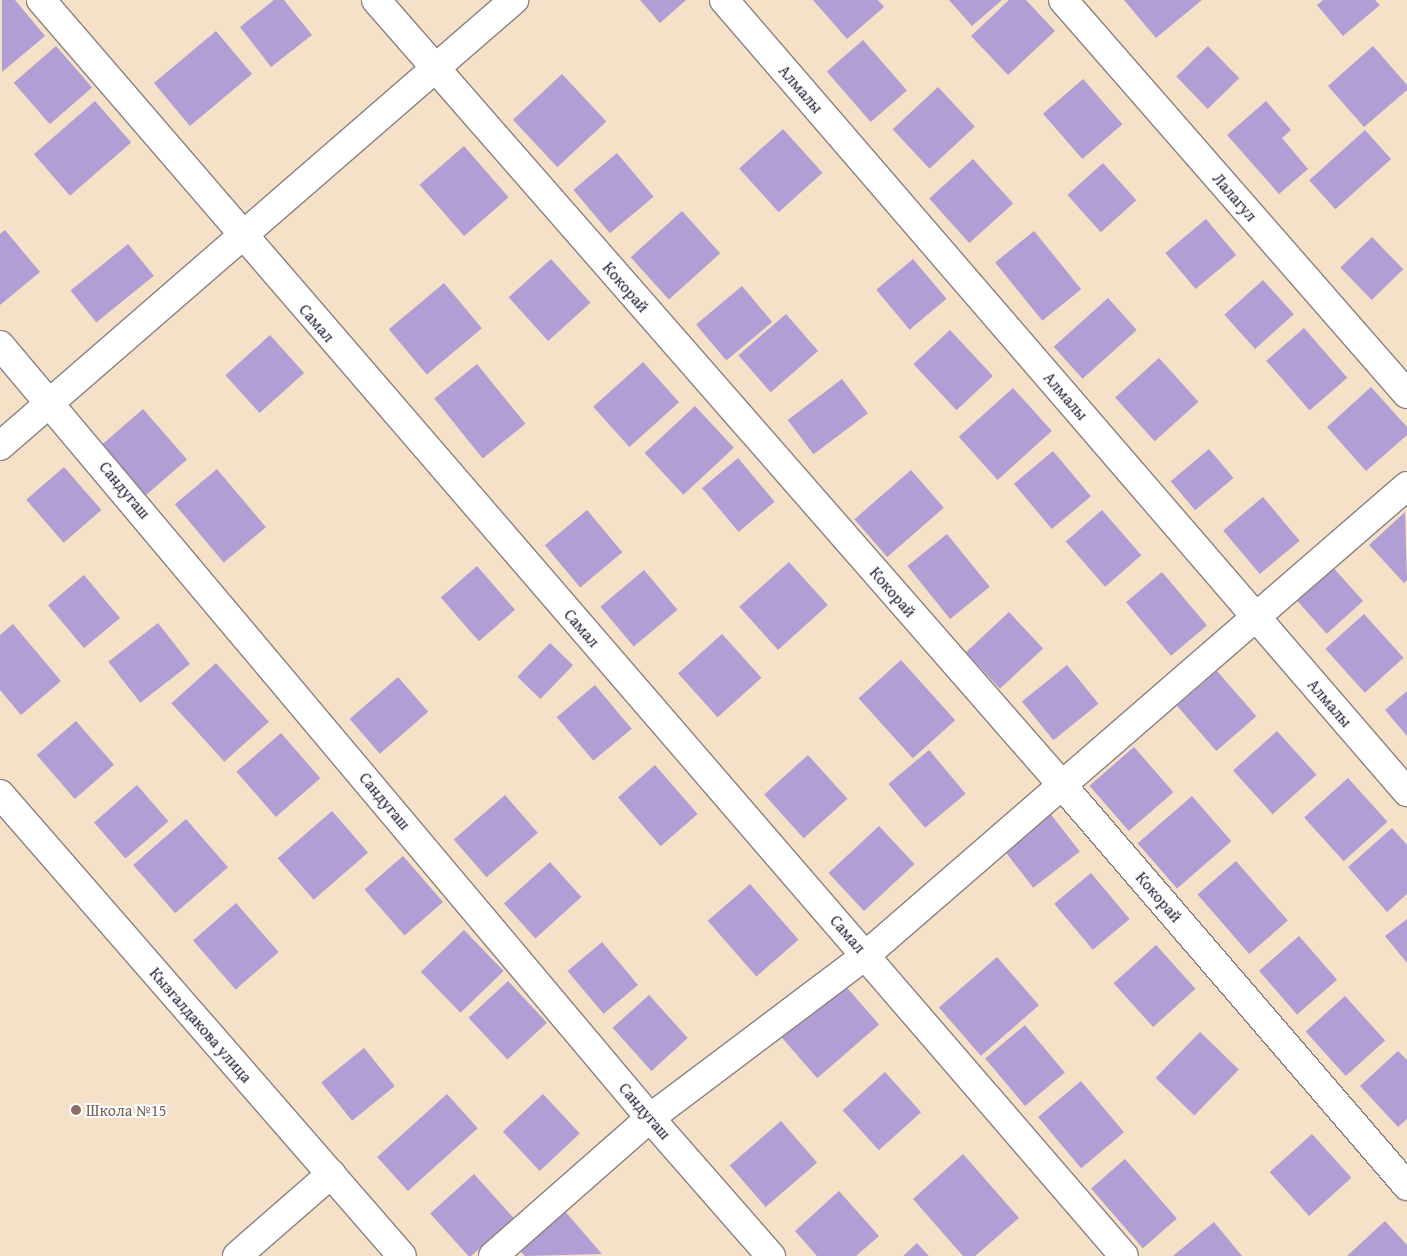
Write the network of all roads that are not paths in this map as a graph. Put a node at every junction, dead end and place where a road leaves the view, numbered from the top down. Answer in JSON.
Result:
{"nodes":[{"id":1,"x":41,"y":0,"type":"edge"},
{"id":2,"x":376,"y":0,"type":"edge"},
{"id":3,"x":514,"y":0,"type":"edge"},
{"id":4,"x":724,"y":0,"type":"edge"},
{"id":5,"x":1063,"y":0,"type":"edge"},
{"id":6,"x":435,"y":68,"type":"junction"},
{"id":7,"x":241,"y":236,"type":"junction"},
{"id":8,"x":0,"y":345,"type":"edge"},
{"id":9,"x":1407,"y":394,"type":"edge"},
{"id":10,"x":51,"y":402,"type":"junction"},
{"id":11,"x":0,"y":446,"type":"edge"},
{"id":12,"x":1407,"y":486,"type":"edge"},
{"id":13,"x":1256,"y":617,"type":"junction"},
{"id":14,"x":1062,"y":785,"type":"junction"},
{"id":15,"x":1407,"y":792,"type":"edge"},
{"id":16,"x":0,"y":794,"type":"edge"},
{"id":17,"x":866,"y":955,"type":"junction"},
{"id":18,"x":650,"y":1118,"type":"junction"},
{"id":19,"x":331,"y":1174,"type":"junction"},
{"id":20,"x":1407,"y":1186,"type":"edge"},
{"id":21,"x":237,"y":1256,"type":"edge"},
{"id":22,"x":402,"y":1256,"type":"edge"},
{"id":23,"x":493,"y":1256,"type":"edge"},
{"id":24,"x":772,"y":1256,"type":"edge"},
{"id":25,"x":1124,"y":1256,"type":"edge"}],
"edges":[{"from":1,"to":7,"type":"street","name":"Самал"},
{"from":2,"to":6,"type":"street","name":"Кокорай"},
{"from":3,"to":6,"type":"street"},
{"from":4,"to":13,"type":"street","name":"Алмалы"},
{"from":5,"to":9,"type":"street","name":"Лалагул"},
{"from":6,"to":7,"type":"street"},
{"from":6,"to":14,"type":"street","name":"Кокорай"},
{"from":7,"to":10,"type":"street"},
{"from":7,"to":17,"type":"street","name":"Самал"},
{"from":8,"to":10,"type":"street","name":"Сандугаш"},
{"from":10,"to":11,"type":"street"},
{"from":10,"to":18,"type":"street","name":"Сандугаш"},
{"from":12,"to":13,"type":"street"},
{"from":13,"to":14,"type":"street"},
{"from":13,"to":15,"type":"street","name":"Алмалы"},
{"from":14,"to":17,"type":"street"},
{"from":14,"to":20,"type":"street","name":"Кокорай"},
{"from":16,"to":19,"type":"street","name":"Кызгалдакова улица"},
{"from":17,"to":18,"type":"street"},
{"from":17,"to":25,"type":"street","name":"Самал"},
{"from":18,"to":23,"type":"street"},
{"from":18,"to":24,"type":"street","name":"Сандугаш"},
{"from":19,"to":21,"type":"street"},
{"from":19,"to":22,"type":"street","name":"Кызгалдакова улица"}]}
